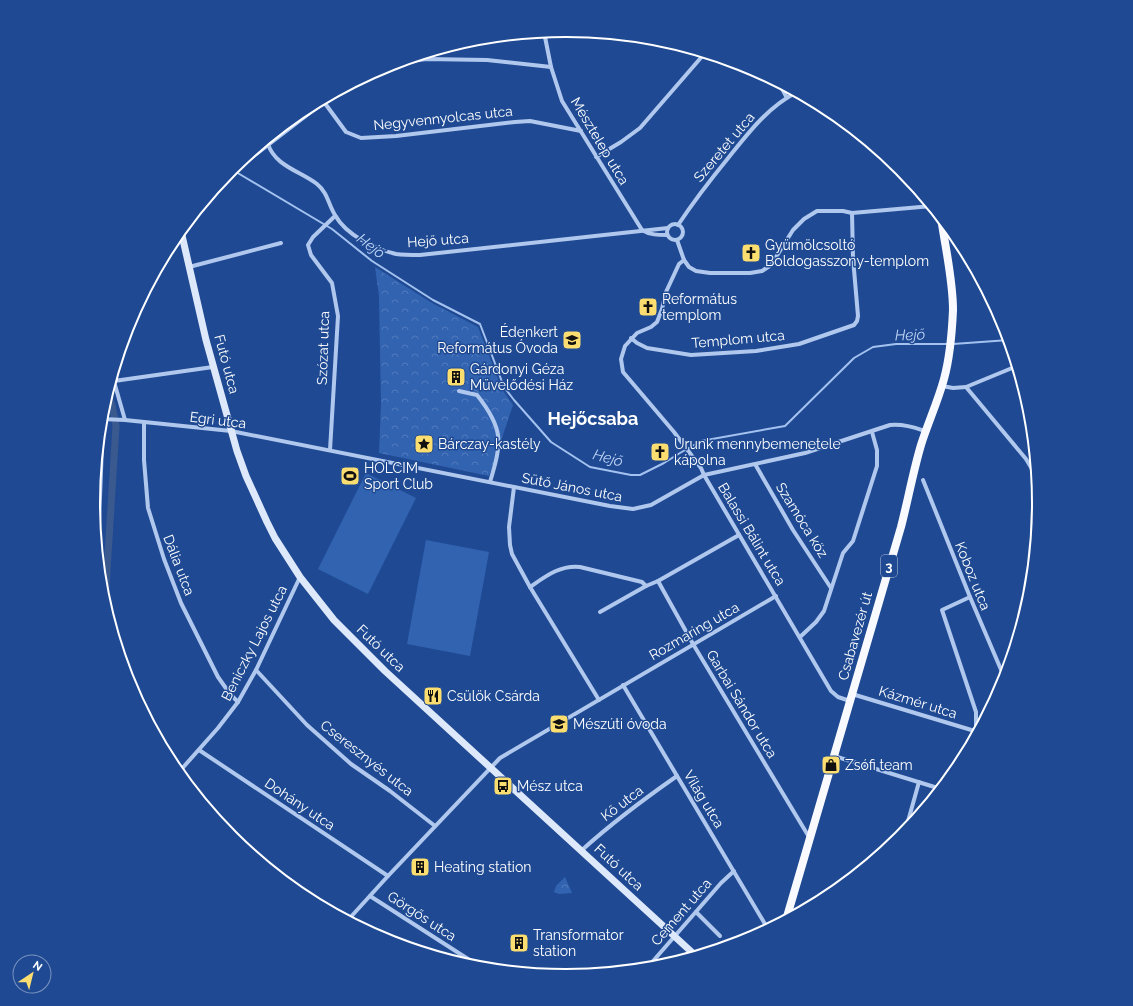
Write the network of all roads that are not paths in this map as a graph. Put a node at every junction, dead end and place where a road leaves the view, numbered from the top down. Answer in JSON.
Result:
{"nodes":[{"id":1,"x":545,"y":38,"type":"edge"},
{"id":2,"x":701,"y":57,"type":"edge"},
{"id":3,"x":427,"y":59,"type":"edge"},
{"id":4,"x":551,"y":67,"type":"junction"},
{"id":5,"x":783,"y":90,"type":"edge"},
{"id":6,"x":792,"y":95,"type":"edge"},
{"id":7,"x":787,"y":98,"type":"junction"},
{"id":8,"x":326,"y":104,"type":"edge"},
{"id":9,"x":581,"y":132,"type":"junction"},
{"id":10,"x":269,"y":145,"type":"edge"},
{"id":11,"x":596,"y":157,"type":"junction"},
{"id":12,"x":926,"y":207,"type":"edge"},
{"id":13,"x":852,"y":213,"type":"junction"},
{"id":14,"x":335,"y":216,"type":"junction"},
{"id":15,"x":678,"y":226,"type":"junction"},
{"id":16,"x":668,"y":228,"type":"junction"},
{"id":17,"x":642,"y":230,"type":"junction"},
{"id":18,"x":944,"y":230,"type":"edge"},
{"id":19,"x":667,"y":235,"type":"junction"},
{"id":20,"x":183,"y":239,"type":"edge"},
{"id":21,"x":677,"y":240,"type":"junction"},
{"id":22,"x":282,"y":243,"type":"dead end"},
{"id":23,"x":684,"y":260,"type":"junction"},
{"id":24,"x":188,"y":267,"type":"junction"},
{"id":25,"x":631,"y":338,"type":"junction"},
{"id":26,"x":213,"y":367,"type":"junction"},
{"id":27,"x":1013,"y":368,"type":"edge"},
{"id":28,"x":117,"y":379,"type":"edge"},
{"id":29,"x":115,"y":386,"type":"edge"},
{"id":30,"x":942,"y":386,"type":"junction"},
{"id":31,"x":966,"y":387,"type":"junction"},
{"id":32,"x":460,"y":391,"type":"dead end"},
{"id":33,"x":108,"y":419,"type":"edge"},
{"id":34,"x":125,"y":420,"type":"junction"},
{"id":35,"x":144,"y":422,"type":"junction"},
{"id":36,"x":231,"y":431,"type":"junction"},
{"id":37,"x":926,"y":431,"type":"junction"},
{"id":38,"x":872,"y":432,"type":"junction"},
{"id":39,"x":330,"y":450,"type":"junction"},
{"id":40,"x":755,"y":464,"type":"junction"},
{"id":41,"x":1031,"y":467,"type":"edge"},
{"id":42,"x":704,"y":475,"type":"junction"},
{"id":43,"x":923,"y":480,"type":"dead end"},
{"id":44,"x":490,"y":482,"type":"junction"},
{"id":45,"x":514,"y":487,"type":"junction"},
{"id":46,"x":739,"y":535,"type":"junction"},
{"id":47,"x":300,"y":577,"type":"junction"},
{"id":48,"x":658,"y":581,"type":"junction"},
{"id":49,"x":646,"y":586,"type":"junction"},
{"id":50,"x":530,"y":587,"type":"junction"},
{"id":51,"x":831,"y":588,"type":"junction"},
{"id":52,"x":776,"y":596,"type":"junction"},
{"id":53,"x":970,"y":597,"type":"junction"},
{"id":54,"x":600,"y":612,"type":"dead end"},
{"id":55,"x":800,"y":637,"type":"junction"},
{"id":56,"x":693,"y":644,"type":"junction"},
{"id":57,"x":256,"y":670,"type":"junction"},
{"id":58,"x":1001,"y":670,"type":"edge"},
{"id":59,"x":623,"y":685,"type":"junction"},
{"id":60,"x":851,"y":697,"type":"junction"},
{"id":61,"x":599,"y":700,"type":"junction"},
{"id":62,"x":238,"y":702,"type":"junction"},
{"id":63,"x":977,"y":723,"type":"edge"},
{"id":64,"x":973,"y":730,"type":"edge"},
{"id":65,"x":199,"y":750,"type":"junction"},
{"id":66,"x":833,"y":756,"type":"junction"},
{"id":67,"x":491,"y":767,"type":"junction"},
{"id":68,"x":183,"y":768,"type":"edge"},
{"id":69,"x":677,"y":776,"type":"junction"},
{"id":70,"x":919,"y":782,"type":"junction"},
{"id":71,"x":936,"y":787,"type":"edge"},
{"id":72,"x":909,"y":819,"type":"edge"},
{"id":73,"x":435,"y":826,"type":"junction"},
{"id":74,"x":809,"y":837,"type":"junction"},
{"id":75,"x":582,"y":850,"type":"junction"},
{"id":76,"x":734,"y":871,"type":"junction"},
{"id":77,"x":388,"y":876,"type":"junction"},
{"id":78,"x":370,"y":896,"type":"junction"},
{"id":79,"x":696,"y":912,"type":"junction"},
{"id":80,"x":788,"y":913,"type":"edge"},
{"id":81,"x":351,"y":916,"type":"edge"},
{"id":82,"x":765,"y":924,"type":"dead end"},
{"id":83,"x":675,"y":936,"type":"junction"},
{"id":84,"x":720,"y":936,"type":"dead end"},
{"id":85,"x":691,"y":952,"type":"edge"},
{"id":86,"x":466,"y":958,"type":"edge"},
{"id":87,"x":653,"y":961,"type":"edge"}],
"edges":[{"from":1,"to":4,"type":"street","name":"Mésztelep utca"},
{"from":2,"to":11,"type":"street"},
{"from":3,"to":4,"type":"street"},
{"from":4,"to":9,"type":"street","name":"Mésztelep utca"},
{"from":5,"to":7,"type":"street"},
{"from":6,"to":7,"type":"street","name":"Szeretet utca"},
{"from":7,"to":15,"type":"street","name":"Szeretet utca"},
{"from":8,"to":9,"type":"street","name":"Negyvennyolcas utca"},
{"from":9,"to":11,"type":"street","name":"Mésztelep utca"},
{"from":10,"to":14,"type":"street","name":"Hejő utca"},
{"from":11,"to":17,"type":"street","name":"Mésztelep utca"},
{"from":12,"to":13,"type":"street"},
{"from":13,"to":23,"type":"street"},
{"from":13,"to":25,"type":"street","name":"Templom utca"},
{"from":14,"to":17,"type":"street","name":"Hejő utca"},
{"from":14,"to":39,"type":"street","name":"Szózat utca"},
{"from":15,"to":16,"type":"street"},
{"from":15,"to":21,"type":"street"},
{"from":16,"to":17,"type":"street","name":"Hejő utca"},
{"from":16,"to":19,"type":"street"},
{"from":17,"to":19,"type":"street"},
{"from":18,"to":30,"type":"main road","name":"Csabavezér út","number":"3"},
{"from":19,"to":21,"type":"street"},
{"from":20,"to":24,"type":"main road","name":"Futó utca"},
{"from":21,"to":23,"type":"street"},
{"from":22,"to":24,"type":"street"},
{"from":23,"to":25,"type":"street"},
{"from":24,"to":26,"type":"main road","name":"Futó utca"},
{"from":25,"to":42,"type":"street","name":"Balassi Bálint utca"},
{"from":26,"to":28,"type":"street"},
{"from":26,"to":36,"type":"main road","name":"Futó utca"},
{"from":27,"to":31,"type":"street"},
{"from":29,"to":34,"type":"street"},
{"from":30,"to":31,"type":"street"},
{"from":30,"to":37,"type":"main road","name":"Csabavezér út","number":"3"},
{"from":31,"to":41,"type":"street"},
{"from":32,"to":44,"type":"street"},
{"from":33,"to":34,"type":"street","name":"Egri utca"},
{"from":34,"to":35,"type":"street","name":"Egri utca"},
{"from":35,"to":36,"type":"street","name":"Egri utca"},
{"from":35,"to":62,"type":"street","name":"Dália utca"},
{"from":36,"to":39,"type":"street","name":"Egri utca"},
{"from":36,"to":47,"type":"main road","name":"Futó utca"},
{"from":37,"to":38,"type":"street","name":"Sütő János utca"},
{"from":37,"to":60,"type":"main road","name":"Csabavezér út","number":"3"},
{"from":38,"to":40,"type":"street","name":"Sütő János utca"},
{"from":38,"to":51,"type":"street","name":"Szamóca köz"},
{"from":39,"to":44,"type":"street","name":"Sütő János utca"},
{"from":40,"to":42,"type":"street","name":"Sütő János utca"},
{"from":40,"to":51,"type":"street","name":"Szamóca köz"},
{"from":42,"to":45,"type":"street","name":"Sütő János utca"},
{"from":42,"to":46,"type":"street","name":"Balassi Bálint utca"},
{"from":43,"to":53,"type":"street","name":"Koboz utca"},
{"from":44,"to":45,"type":"street","name":"Sütő János utca"},
{"from":45,"to":50,"type":"street"},
{"from":46,"to":48,"type":"street"},
{"from":46,"to":52,"type":"street","name":"Balassi Bálint utca"},
{"from":47,"to":57,"type":"street","name":"Beniczky Lajos utca"},
{"from":47,"to":67,"type":"main road","name":"Futó utca"},
{"from":48,"to":49,"type":"street"},
{"from":48,"to":56,"type":"street","name":"Garbai Sándor utca"},
{"from":49,"to":50,"type":"street"},
{"from":49,"to":54,"type":"street"},
{"from":50,"to":61,"type":"street"},
{"from":51,"to":55,"type":"street","name":"Szamóca köz"},
{"from":52,"to":55,"type":"street","name":"Balassi Bálint utca"},
{"from":52,"to":56,"type":"street","name":"Rozmaring utca"},
{"from":53,"to":58,"type":"street","name":"Koboz utca"},
{"from":53,"to":63,"type":"street"},
{"from":55,"to":60,"type":"street","name":"Balassi Bálint utca"},
{"from":56,"to":59,"type":"street","name":"Rozmaring utca"},
{"from":56,"to":74,"type":"street","name":"Garbai Sándor utca"},
{"from":57,"to":62,"type":"street","name":"Beniczky Lajos utca"},
{"from":57,"to":73,"type":"street","name":"Cseresznyés utca"},
{"from":59,"to":61,"type":"street"},
{"from":59,"to":69,"type":"street","name":"Világ utca"},
{"from":60,"to":64,"type":"street","name":"Kázmér utca"},
{"from":60,"to":66,"type":"main road","name":"Csabavezér út","number":"3"},
{"from":61,"to":67,"type":"street"},
{"from":62,"to":65,"type":"street","name":"Beniczky Lajos utca"},
{"from":65,"to":68,"type":"street","name":"Beniczky Lajos utca"},
{"from":65,"to":77,"type":"street","name":"Dohány utca"},
{"from":66,"to":70,"type":"street"},
{"from":66,"to":74,"type":"main road","name":"Csabavezér út","number":"3"},
{"from":67,"to":73,"type":"street"},
{"from":67,"to":75,"type":"main road","name":"Futó utca"},
{"from":69,"to":75,"type":"street","name":"Kő utca"},
{"from":69,"to":76,"type":"street","name":"Világ utca"},
{"from":70,"to":71,"type":"street"},
{"from":70,"to":72,"type":"street"},
{"from":73,"to":77,"type":"street"},
{"from":74,"to":80,"type":"main road","name":"Csabavezér út","number":"3"},
{"from":75,"to":83,"type":"main road","name":"Futó utca"},
{"from":76,"to":79,"type":"street","name":"Cement utca"},
{"from":76,"to":82,"type":"street","name":"Világ utca"},
{"from":77,"to":78,"type":"street"},
{"from":78,"to":81,"type":"street"},
{"from":78,"to":86,"type":"street","name":"Görgős utca"},
{"from":79,"to":83,"type":"street","name":"Cement utca"},
{"from":79,"to":84,"type":"street"},
{"from":83,"to":85,"type":"main road","name":"Futó utca"},
{"from":83,"to":87,"type":"street","name":"Cement utca"}]}
